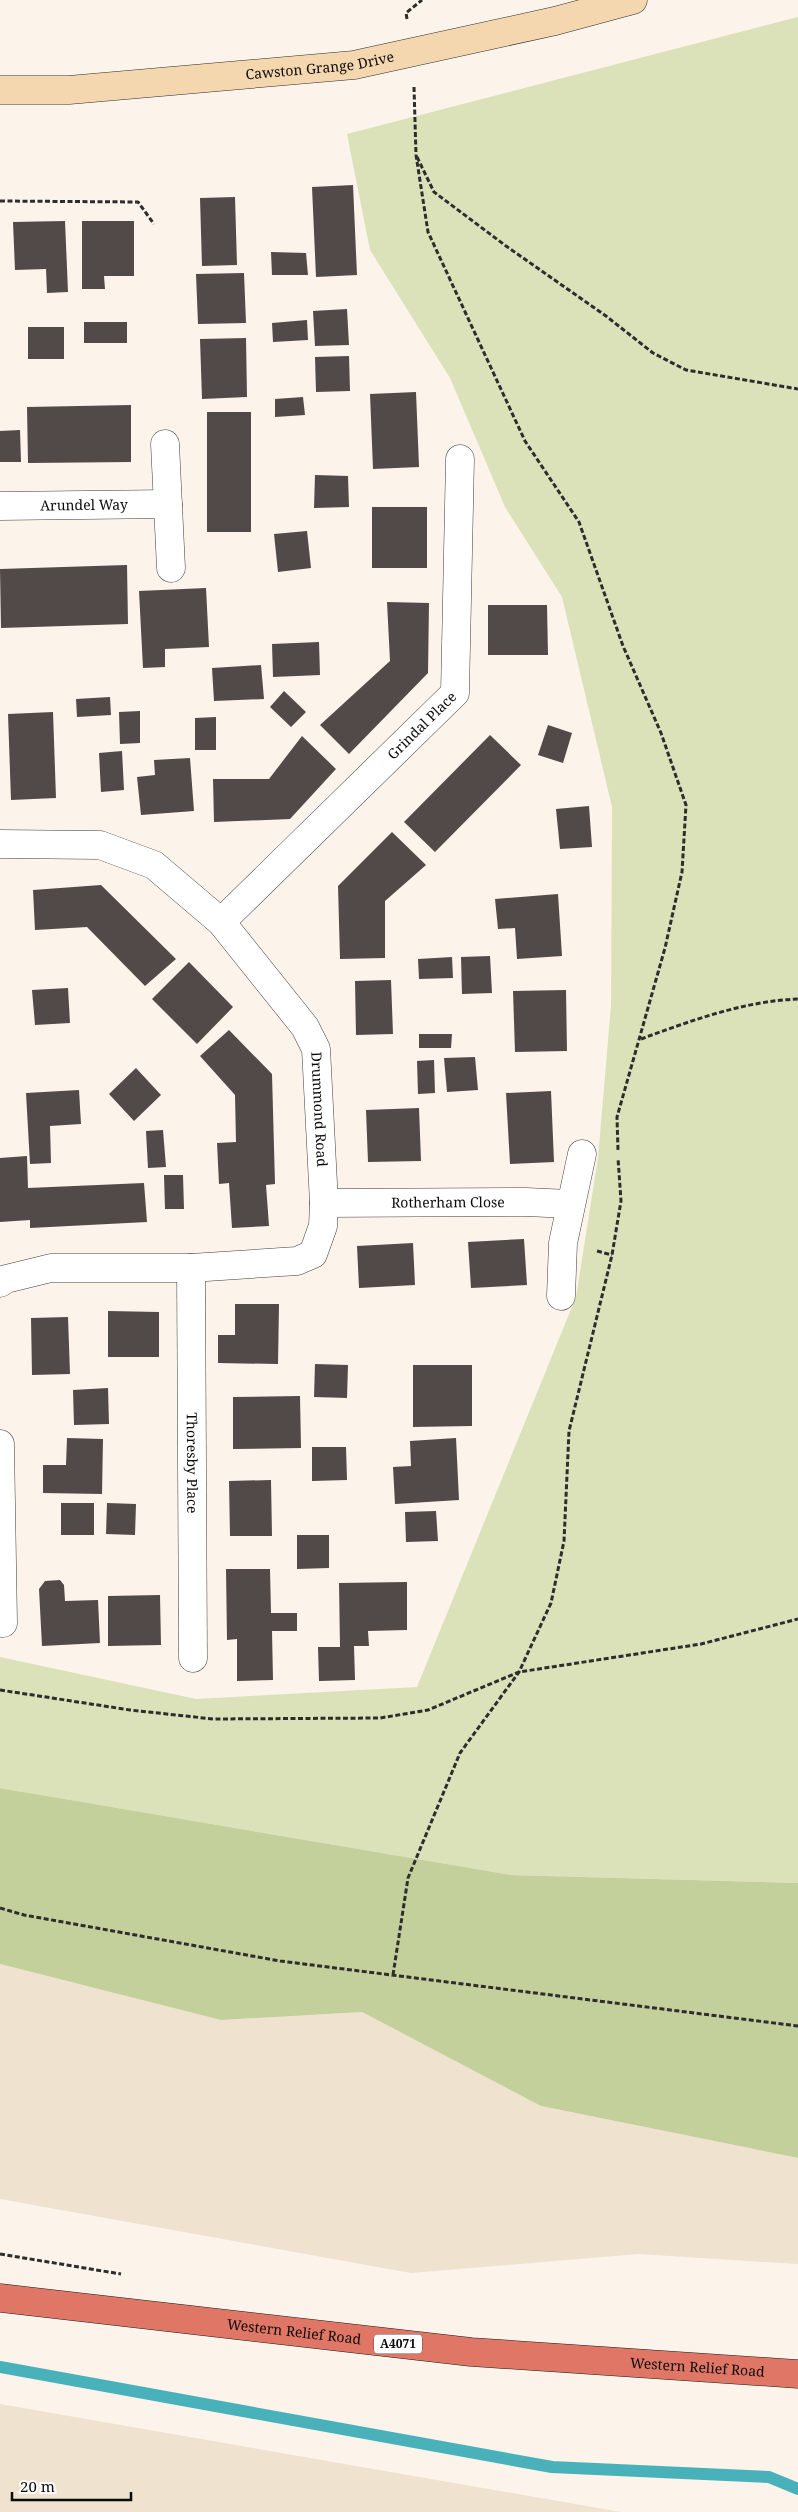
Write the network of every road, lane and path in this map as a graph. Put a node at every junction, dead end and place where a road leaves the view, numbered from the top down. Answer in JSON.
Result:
{"nodes":[{"id":1,"x":422,"y":0,"type":"edge"},
{"id":2,"x":633,"y":0,"type":"edge"},
{"id":3,"x":413,"y":53,"type":"junction"},
{"id":4,"x":0,"y":90,"type":"edge"},
{"id":5,"x":416,"y":154,"type":"junction"},
{"id":6,"x":0,"y":201,"type":"edge"},
{"id":7,"x":154,"y":224,"type":"dead end"},
{"id":8,"x":798,"y":389,"type":"edge"},
{"id":9,"x":165,"y":444,"type":"dead end"},
{"id":10,"x":460,"y":459,"type":"dead end"},
{"id":11,"x":168,"y":504,"type":"junction"},
{"id":12,"x":0,"y":506,"type":"edge"},
{"id":13,"x":171,"y":568,"type":"dead end"},
{"id":14,"x":0,"y":844,"type":"edge"},
{"id":15,"x":221,"y":922,"type":"junction"},
{"id":16,"x":798,"y":999,"type":"edge"},
{"id":17,"x":641,"y":1039,"type":"junction"},
{"id":18,"x":582,"y":1154,"type":"dead end"},
{"id":19,"x":324,"y":1203,"type":"junction"},
{"id":20,"x":570,"y":1204,"type":"junction"},
{"id":21,"x":191,"y":1268,"type":"junction"},
{"id":22,"x":0,"y":1283,"type":"edge"},
{"id":23,"x":561,"y":1296,"type":"dead end"},
{"id":24,"x":0,"y":1444,"type":"edge"},
{"id":25,"x":798,"y":1619,"type":"edge"},
{"id":26,"x":3,"y":1623,"type":"dead end"},
{"id":27,"x":193,"y":1658,"type":"dead end"},
{"id":28,"x":519,"y":1672,"type":"junction"},
{"id":29,"x":0,"y":1690,"type":"edge"},
{"id":30,"x":0,"y":1908,"type":"edge"},
{"id":31,"x":393,"y":1975,"type":"junction"},
{"id":32,"x":798,"y":2026,"type":"edge"},
{"id":33,"x":0,"y":2298,"type":"edge"},
{"id":34,"x":798,"y":2374,"type":"edge"}],
"edges":[{"from":1,"to":3,"type":"path"},
{"from":2,"to":3,"type":"street","name":"Cawston Grange Drive"},
{"from":3,"to":4,"type":"street","name":"Cawston Grange Drive"},
{"from":3,"to":5,"type":"path"},
{"from":5,"to":8,"type":"path"},
{"from":5,"to":17,"type":"path"},
{"from":6,"to":7,"type":"path"},
{"from":9,"to":11,"type":"street"},
{"from":10,"to":15,"type":"street","name":"Grindal Place"},
{"from":11,"to":12,"type":"street","name":"Arundel Way"},
{"from":11,"to":13,"type":"street"},
{"from":14,"to":15,"type":"street","name":"Drummond Road"},
{"from":15,"to":19,"type":"street","name":"Drummond Road"},
{"from":16,"to":17,"type":"path"},
{"from":17,"to":28,"type":"path"},
{"from":18,"to":20,"type":"street"},
{"from":19,"to":20,"type":"street","name":"Rotherham Close"},
{"from":19,"to":21,"type":"street","name":"Drummond Road"},
{"from":20,"to":23,"type":"street"},
{"from":21,"to":22,"type":"street","name":"Drummond Road"},
{"from":21,"to":27,"type":"street","name":"Thoresby Place"},
{"from":24,"to":26,"type":"street"},
{"from":25,"to":28,"type":"path"},
{"from":28,"to":29,"type":"path"},
{"from":28,"to":31,"type":"path"},
{"from":30,"to":31,"type":"path"},
{"from":31,"to":32,"type":"path"},
{"from":33,"to":34,"type":"highway","name":"Western Relief Road","number":"A4071"}]}
